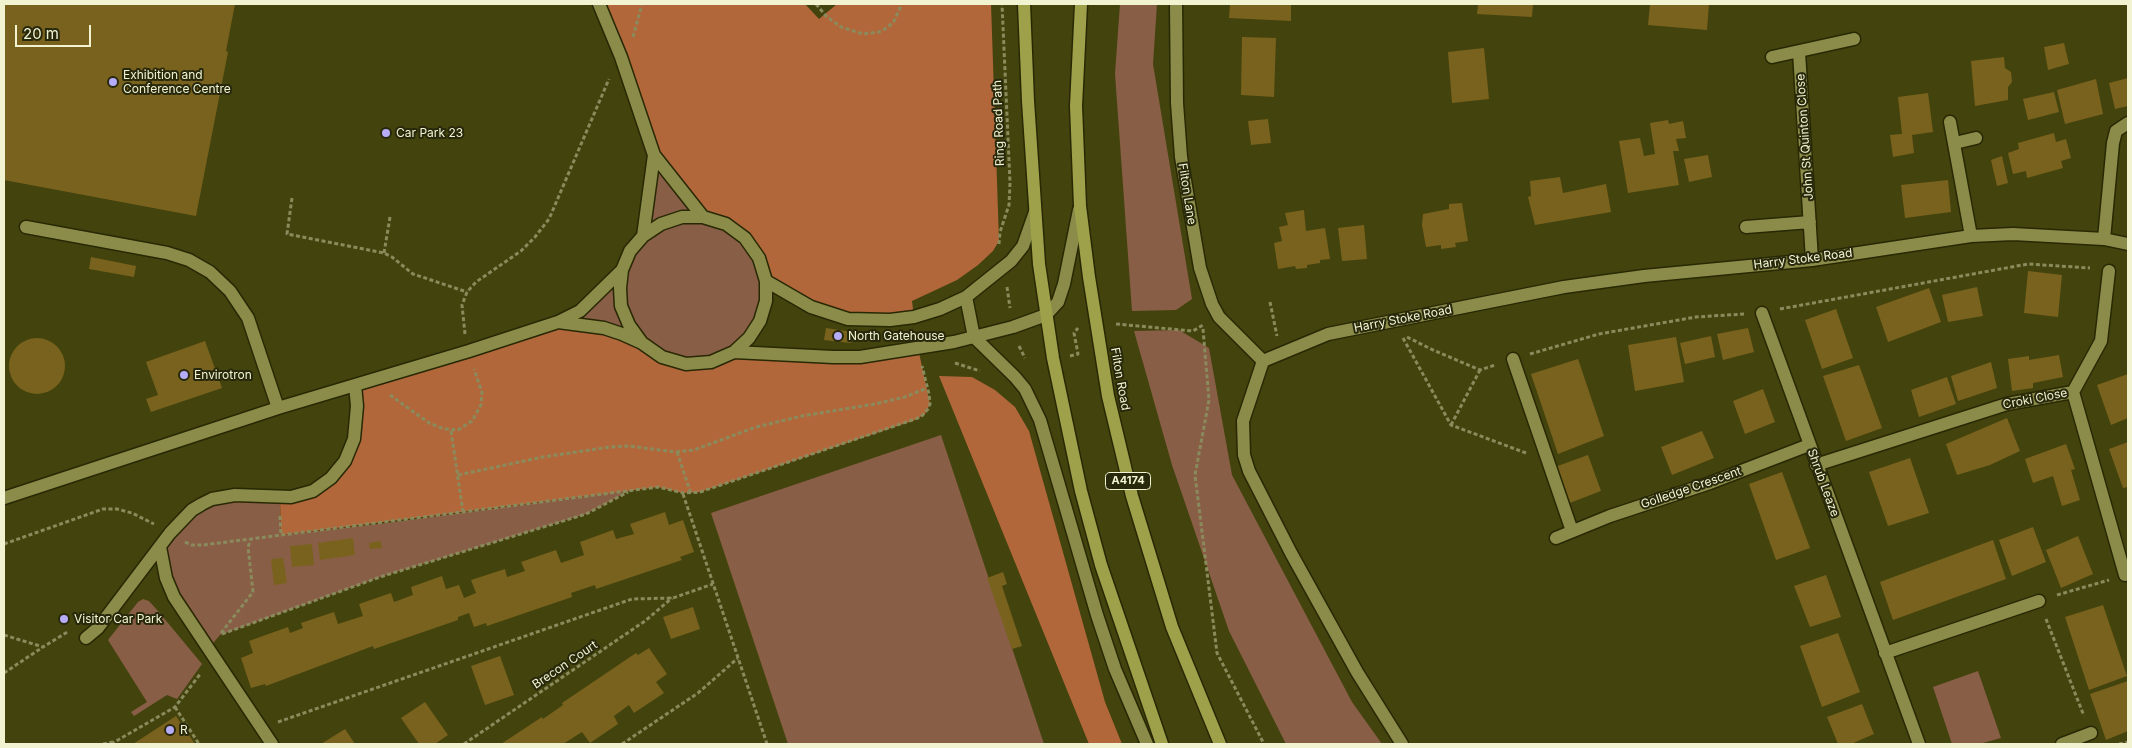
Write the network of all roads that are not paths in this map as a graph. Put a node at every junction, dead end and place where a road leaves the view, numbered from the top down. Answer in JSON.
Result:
{"nodes":[{"id":1,"x":599,"y":4,"type":"edge"},
{"id":2,"x":1024,"y":4,"type":"edge"},
{"id":3,"x":1082,"y":4,"type":"edge"},
{"id":4,"x":1176,"y":4,"type":"edge"},
{"id":5,"x":1854,"y":39,"type":"dead end"},
{"id":6,"x":1799,"y":52,"type":"junction"},
{"id":7,"x":1772,"y":57,"type":"dead end"},
{"id":8,"x":1950,"y":122,"type":"dead end"},
{"id":9,"x":2128,"y":122,"type":"edge"},
{"id":10,"x":1976,"y":138,"type":"dead end"},
{"id":11,"x":1955,"y":143,"type":"junction"},
{"id":12,"x":654,"y":155,"type":"junction"},
{"id":13,"x":1080,"y":206,"type":"junction"},
{"id":14,"x":1035,"y":212,"type":"junction"},
{"id":15,"x":703,"y":217,"type":"junction"},
{"id":16,"x":1810,"y":222,"type":"junction"},
{"id":17,"x":26,"y":227,"type":"dead end"},
{"id":18,"x":1746,"y":227,"type":"dead end"},
{"id":19,"x":643,"y":236,"type":"junction"},
{"id":20,"x":1971,"y":236,"type":"junction"},
{"id":21,"x":2104,"y":239,"type":"junction"},
{"id":22,"x":2128,"y":244,"type":"edge"},
{"id":23,"x":1812,"y":260,"type":"junction"},
{"id":24,"x":622,"y":270,"type":"junction"},
{"id":25,"x":2109,"y":271,"type":"dead end"},
{"id":26,"x":766,"y":281,"type":"junction"},
{"id":27,"x":966,"y":297,"type":"junction"},
{"id":28,"x":1762,"y":313,"type":"dead end"},
{"id":29,"x":1046,"y":316,"type":"junction"},
{"id":30,"x":558,"y":322,"type":"junction"},
{"id":31,"x":974,"y":337,"type":"junction"},
{"id":32,"x":642,"y":343,"type":"junction"},
{"id":33,"x":734,"y":352,"type":"junction"},
{"id":34,"x":1513,"y":358,"type":"dead end"},
{"id":35,"x":1263,"y":361,"type":"junction"},
{"id":36,"x":355,"y":385,"type":"junction"},
{"id":37,"x":2073,"y":392,"type":"junction"},
{"id":38,"x":278,"y":408,"type":"junction"},
{"id":39,"x":1809,"y":446,"type":"junction"},
{"id":40,"x":1816,"y":464,"type":"junction"},
{"id":41,"x":4,"y":498,"type":"edge"},
{"id":42,"x":1572,"y":531,"type":"junction"},
{"id":43,"x":1556,"y":538,"type":"dead end"},
{"id":44,"x":160,"y":547,"type":"junction"},
{"id":45,"x":2126,"y":574,"type":"edge"},
{"id":46,"x":2039,"y":601,"type":"road end"},
{"id":47,"x":86,"y":638,"type":"dead end"},
{"id":48,"x":1886,"y":653,"type":"junction"},
{"id":49,"x":2091,"y":733,"type":"road end"},
{"id":50,"x":272,"y":744,"type":"edge"},
{"id":51,"x":1148,"y":744,"type":"edge"},
{"id":52,"x":1162,"y":744,"type":"edge"},
{"id":53,"x":1220,"y":744,"type":"edge"},
{"id":54,"x":1402,"y":744,"type":"edge"},
{"id":55,"x":1919,"y":744,"type":"edge"},
{"id":56,"x":2062,"y":744,"type":"edge"}],
"edges":[{"from":1,"to":12,"type":"street"},
{"from":2,"to":14,"type":"main road"},
{"from":3,"to":13,"type":"main road","name":"Filton Road","number":"A4174"},
{"from":4,"to":35,"type":"street","name":"Filton Lane"},
{"from":5,"to":6,"type":"street"},
{"from":6,"to":7,"type":"street"},
{"from":6,"to":16,"type":"street","name":"John St Quinton Close"},
{"from":8,"to":11,"type":"street"},
{"from":9,"to":21,"type":"street"},
{"from":10,"to":11,"type":"street"},
{"from":11,"to":20,"type":"street"},
{"from":12,"to":15,"type":"street"},
{"from":12,"to":19,"type":"street"},
{"from":13,"to":29,"type":"street"},
{"from":13,"to":53,"type":"main road","name":"Filton Road","number":"A4174"},
{"from":14,"to":27,"type":"street"},
{"from":14,"to":29,"type":"main road"},
{"from":15,"to":19,"type":"street"},
{"from":15,"to":26,"type":"street"},
{"from":16,"to":18,"type":"street"},
{"from":16,"to":23,"type":"street","name":"John St Quinton Close"},
{"from":17,"to":38,"type":"street"},
{"from":19,"to":24,"type":"street"},
{"from":20,"to":21,"type":"street","name":"Harry Stoke Road"},
{"from":20,"to":23,"type":"street","name":"Harry Stoke Road"},
{"from":21,"to":22,"type":"street","name":"Harry Stoke Road"},
{"from":23,"to":35,"type":"street","name":"Harry Stoke Road"},
{"from":24,"to":30,"type":"street"},
{"from":24,"to":32,"type":"street"},
{"from":25,"to":37,"type":"street"},
{"from":26,"to":27,"type":"street"},
{"from":26,"to":33,"type":"street"},
{"from":27,"to":31,"type":"street"},
{"from":28,"to":39,"type":"street","name":"Shrub Leaze"},
{"from":29,"to":31,"type":"street"},
{"from":29,"to":52,"type":"main road"},
{"from":30,"to":32,"type":"street"},
{"from":30,"to":36,"type":"street"},
{"from":31,"to":33,"type":"street"},
{"from":31,"to":51,"type":"street"},
{"from":32,"to":33,"type":"street"},
{"from":34,"to":42,"type":"street"},
{"from":35,"to":54,"type":"street"},
{"from":36,"to":38,"type":"street"},
{"from":36,"to":44,"type":"street"},
{"from":37,"to":40,"type":"street","name":"Croki Close"},
{"from":37,"to":45,"type":"street","name":"Croki Close"},
{"from":38,"to":41,"type":"street"},
{"from":39,"to":40,"type":"street","name":"Shrub Leaze"},
{"from":39,"to":42,"type":"street","name":"Golledge Crescent"},
{"from":40,"to":48,"type":"street","name":"Shrub Leaze"},
{"from":42,"to":43,"type":"street","name":"Golledge Crescent"},
{"from":44,"to":47,"type":"street"},
{"from":44,"to":50,"type":"street"},
{"from":46,"to":48,"type":"street"},
{"from":48,"to":55,"type":"street","name":"Shrub Leaze"},
{"from":49,"to":56,"type":"street"}]}
